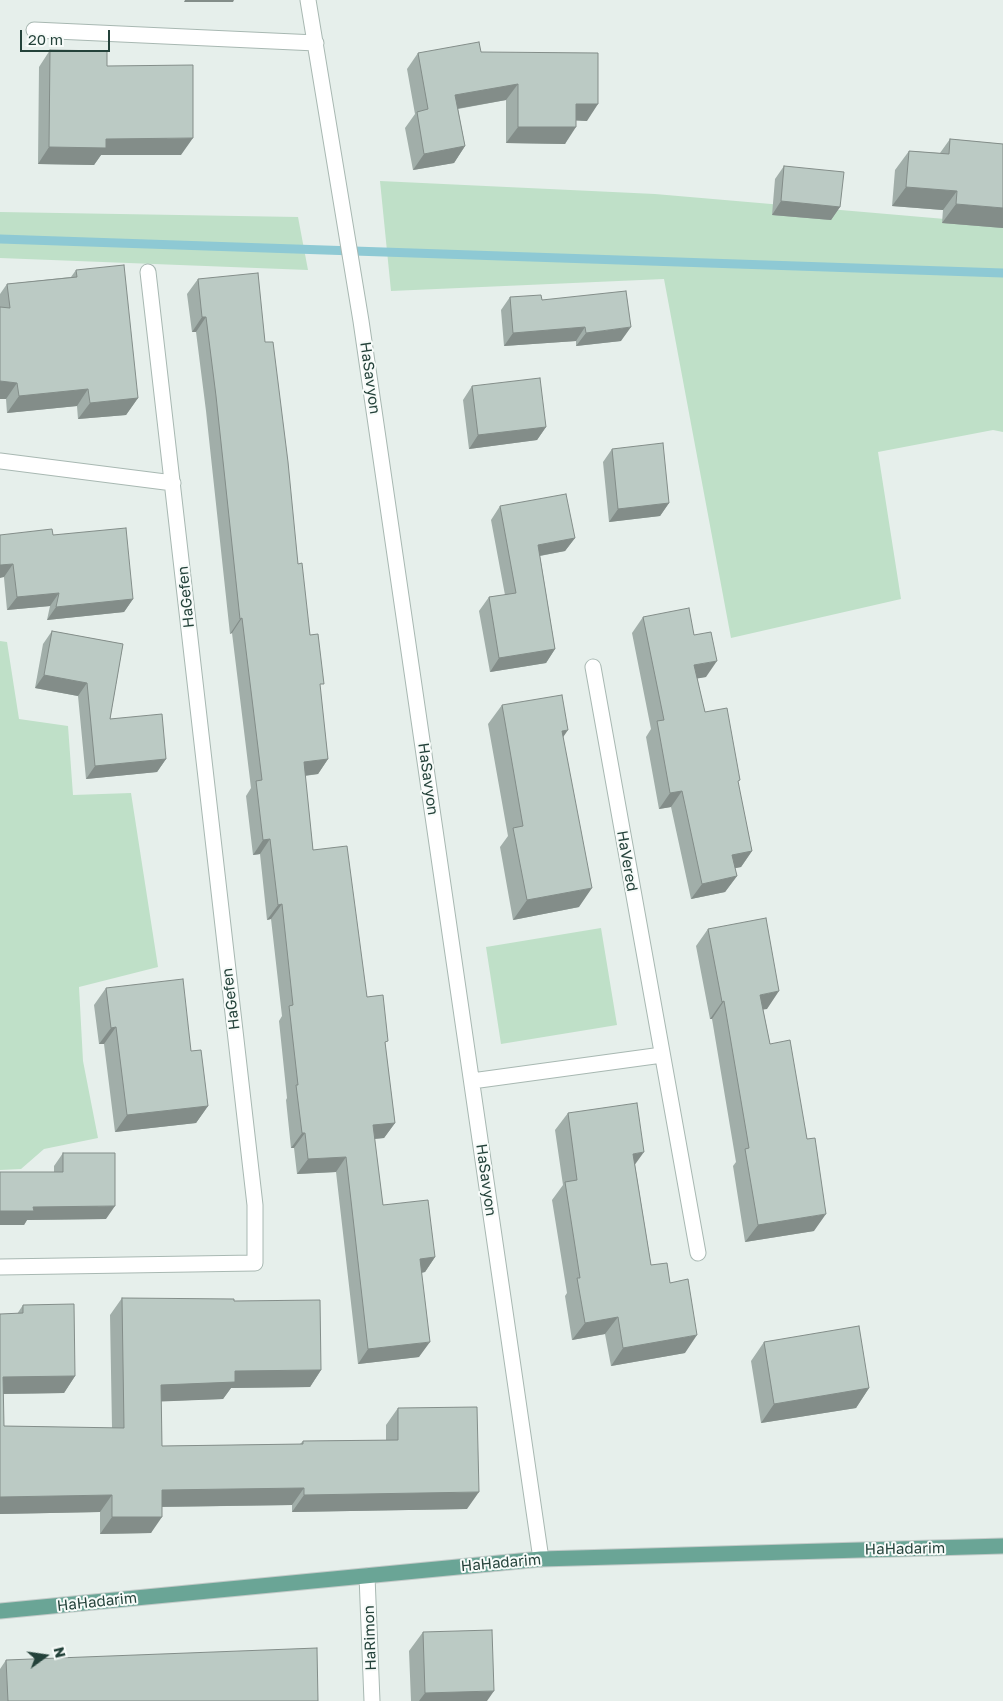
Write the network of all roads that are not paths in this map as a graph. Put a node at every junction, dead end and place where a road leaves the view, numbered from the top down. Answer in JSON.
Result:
{"nodes":[{"id":1,"x":308,"y":0,"type":"edge"},
{"id":2,"x":34,"y":30,"type":"dead end"},
{"id":3,"x":316,"y":43,"type":"junction"},
{"id":4,"x":148,"y":272,"type":"dead end"},
{"id":5,"x":0,"y":461,"type":"edge"},
{"id":6,"x":173,"y":483,"type":"junction"},
{"id":7,"x":593,"y":667,"type":"dead end"},
{"id":8,"x":662,"y":1055,"type":"junction"},
{"id":9,"x":472,"y":1082,"type":"junction"},
{"id":10,"x":698,"y":1253,"type":"dead end"},
{"id":11,"x":0,"y":1267,"type":"edge"},
{"id":12,"x":1003,"y":1546,"type":"edge"},
{"id":13,"x":541,"y":1559,"type":"junction"},
{"id":14,"x":368,"y":1576,"type":"junction"},
{"id":15,"x":0,"y":1611,"type":"edge"},
{"id":16,"x":372,"y":1701,"type":"edge"}],
"edges":[{"from":1,"to":3,"type":"street","name":"HaSavyon"},
{"from":2,"to":3,"type":"street"},
{"from":3,"to":9,"type":"street","name":"HaSavyon"},
{"from":4,"to":6,"type":"street","name":"HaGefen"},
{"from":5,"to":6,"type":"street"},
{"from":6,"to":11,"type":"street","name":"HaGefen"},
{"from":7,"to":8,"type":"street","name":"HaVered"},
{"from":8,"to":9,"type":"street"},
{"from":8,"to":10,"type":"street","name":"HaVered"},
{"from":9,"to":13,"type":"street","name":"HaSavyon"},
{"from":12,"to":13,"type":"main road","name":"HaHadarim"},
{"from":13,"to":14,"type":"main road","name":"HaHadarim"},
{"from":14,"to":15,"type":"main road","name":"HaHadarim"},
{"from":14,"to":16,"type":"street","name":"HaRimon"}]}
